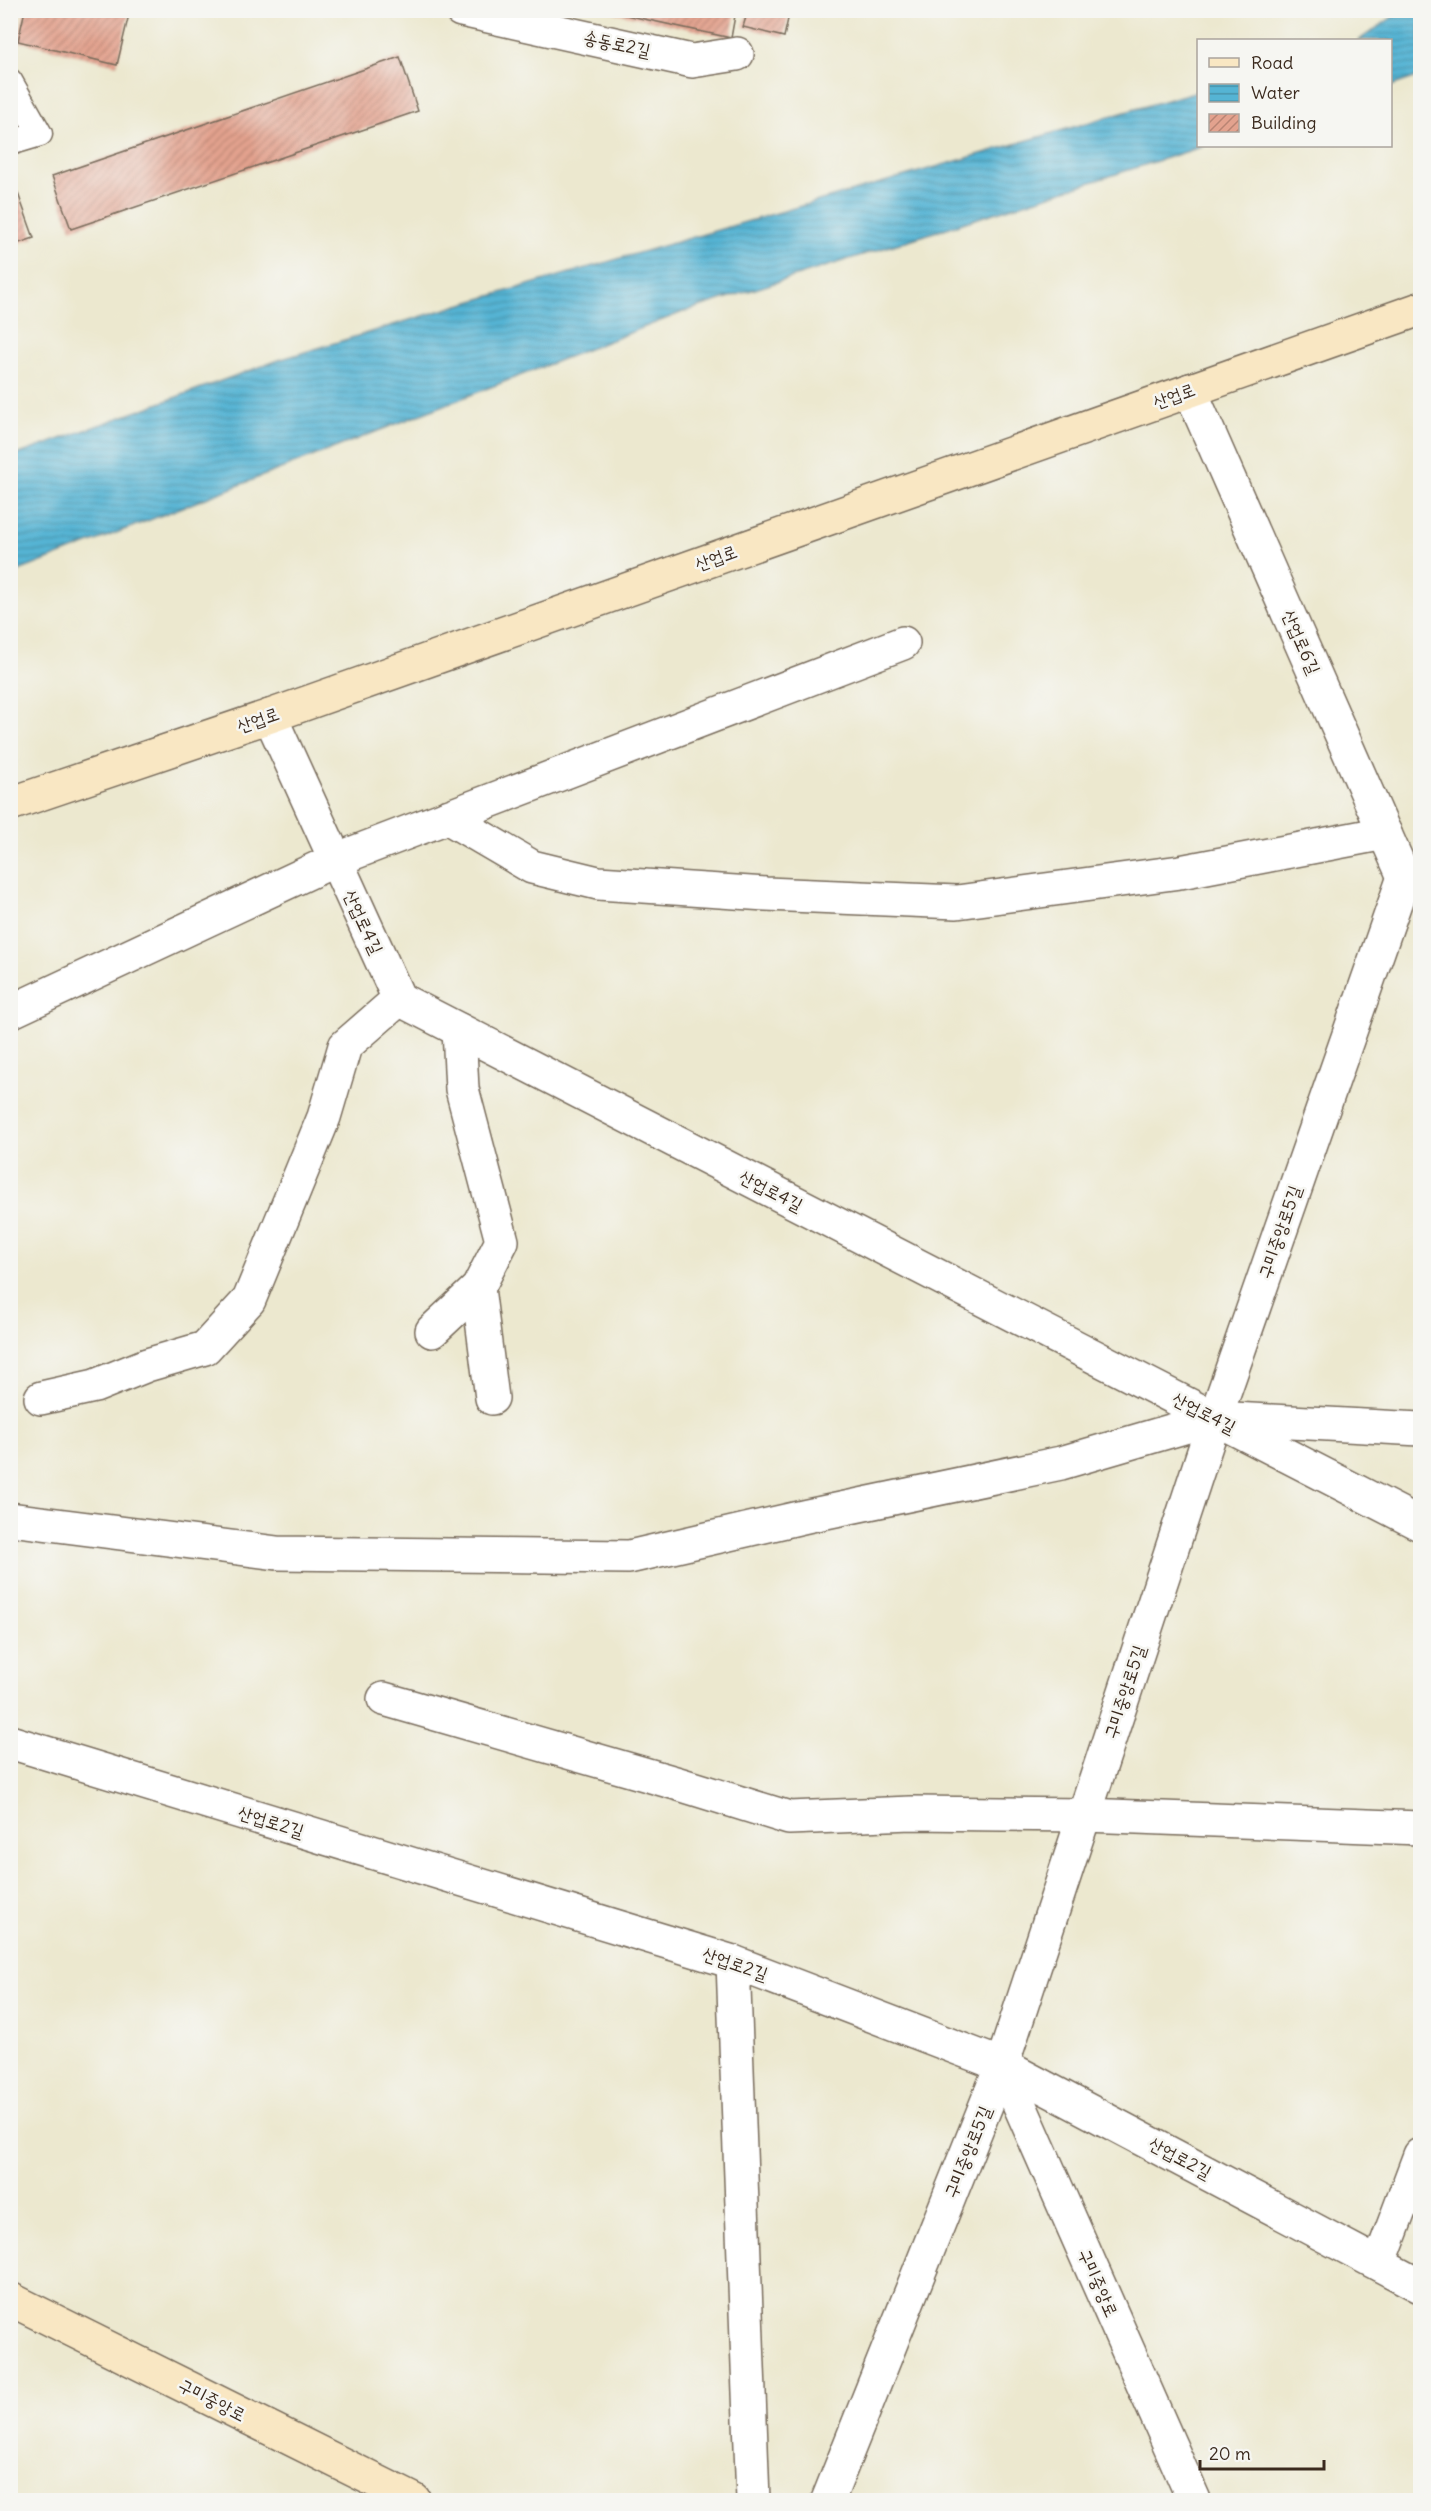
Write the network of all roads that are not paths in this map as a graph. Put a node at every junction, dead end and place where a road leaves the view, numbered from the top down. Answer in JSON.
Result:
{"nodes":[{"id":1,"x":461,"y":10,"type":"edge"},
{"id":2,"x":737,"y":54,"type":"dead end"},
{"id":3,"x":10,"y":81,"type":"edge"},
{"id":4,"x":10,"y":143,"type":"edge"},
{"id":5,"x":1420,"y":309,"type":"edge"},
{"id":6,"x":1190,"y":390,"type":"junction"},
{"id":7,"x":903,"y":643,"type":"dead end"},
{"id":8,"x":270,"y":716,"type":"junction"},
{"id":9,"x":10,"y":804,"type":"edge"},
{"id":10,"x":447,"y":817,"type":"junction"},
{"id":11,"x":1385,"y":833,"type":"junction"},
{"id":12,"x":335,"y":860,"type":"junction"},
{"id":13,"x":1412,"y":881,"type":"edge"},
{"id":14,"x":399,"y":999,"type":"junction"},
{"id":15,"x":10,"y":1012,"type":"edge"},
{"id":16,"x":459,"y":1030,"type":"junction"},
{"id":17,"x":478,"y":1288,"type":"junction"},
{"id":18,"x":432,"y":1331,"type":"dead end"},
{"id":19,"x":41,"y":1398,"type":"dead end"},
{"id":20,"x":492,"y":1398,"type":"dead end"},
{"id":21,"x":1215,"y":1419,"type":"junction"},
{"id":22,"x":1420,"y":1429,"type":"edge"},
{"id":23,"x":10,"y":1519,"type":"edge"},
{"id":24,"x":1420,"y":1524,"type":"edge"},
{"id":25,"x":384,"y":1699,"type":"dead end"},
{"id":26,"x":10,"y":1742,"type":"edge"},
{"id":27,"x":1085,"y":1815,"type":"junction"},
{"id":28,"x":1420,"y":1828,"type":"edge"},
{"id":29,"x":733,"y":1962,"type":"junction"},
{"id":30,"x":1002,"y":2065,"type":"junction"},
{"id":31,"x":1420,"y":2155,"type":"edge"},
{"id":32,"x":1379,"y":2264,"type":"junction"},
{"id":33,"x":1420,"y":2286,"type":"edge"},
{"id":34,"x":10,"y":2299,"type":"edge"},
{"id":35,"x":414,"y":2500,"type":"edge"},
{"id":36,"x":753,"y":2500,"type":"edge"},
{"id":37,"x":828,"y":2500,"type":"edge"},
{"id":38,"x":1194,"y":2500,"type":"edge"}],
"edges":[{"from":1,"to":2,"type":"street","name":"송동로2길"},
{"from":3,"to":4,"type":"lane"},
{"from":5,"to":6,"type":"street","name":"산업로"},
{"from":6,"to":8,"type":"street","name":"산업로"},
{"from":6,"to":11,"type":"street","name":"산업로6길"},
{"from":7,"to":10,"type":"street"},
{"from":8,"to":9,"type":"street","name":"산업로"},
{"from":8,"to":12,"type":"street","name":"산업로4길"},
{"from":10,"to":11,"type":"street"},
{"from":10,"to":12,"type":"street"},
{"from":11,"to":13,"type":"street","name":"산업로6길"},
{"from":12,"to":14,"type":"street","name":"산업로4길"},
{"from":12,"to":15,"type":"street"},
{"from":13,"to":21,"type":"street","name":"구미중앙로5길"},
{"from":14,"to":16,"type":"street","name":"산업로4길"},
{"from":14,"to":19,"type":"street"},
{"from":16,"to":17,"type":"street"},
{"from":16,"to":21,"type":"street","name":"산업로4길"},
{"from":17,"to":18,"type":"street"},
{"from":17,"to":20,"type":"street"},
{"from":21,"to":22,"type":"street"},
{"from":21,"to":23,"type":"street"},
{"from":21,"to":24,"type":"street","name":"산업로4길"},
{"from":21,"to":27,"type":"street","name":"구미중앙로5길"},
{"from":25,"to":27,"type":"street"},
{"from":26,"to":29,"type":"street","name":"산업로2길"},
{"from":27,"to":28,"type":"street"},
{"from":27,"to":30,"type":"street","name":"구미중앙로5길"},
{"from":29,"to":30,"type":"street","name":"산업로2길"},
{"from":29,"to":36,"type":"street"},
{"from":30,"to":32,"type":"street","name":"산업로2길"},
{"from":30,"to":37,"type":"street","name":"구미중앙로5길"},
{"from":30,"to":38,"type":"street","name":"구미중앙로"},
{"from":31,"to":32,"type":"street"},
{"from":32,"to":33,"type":"street","name":"산업로2길"},
{"from":34,"to":35,"type":"street","name":"구미중앙로"}]}
